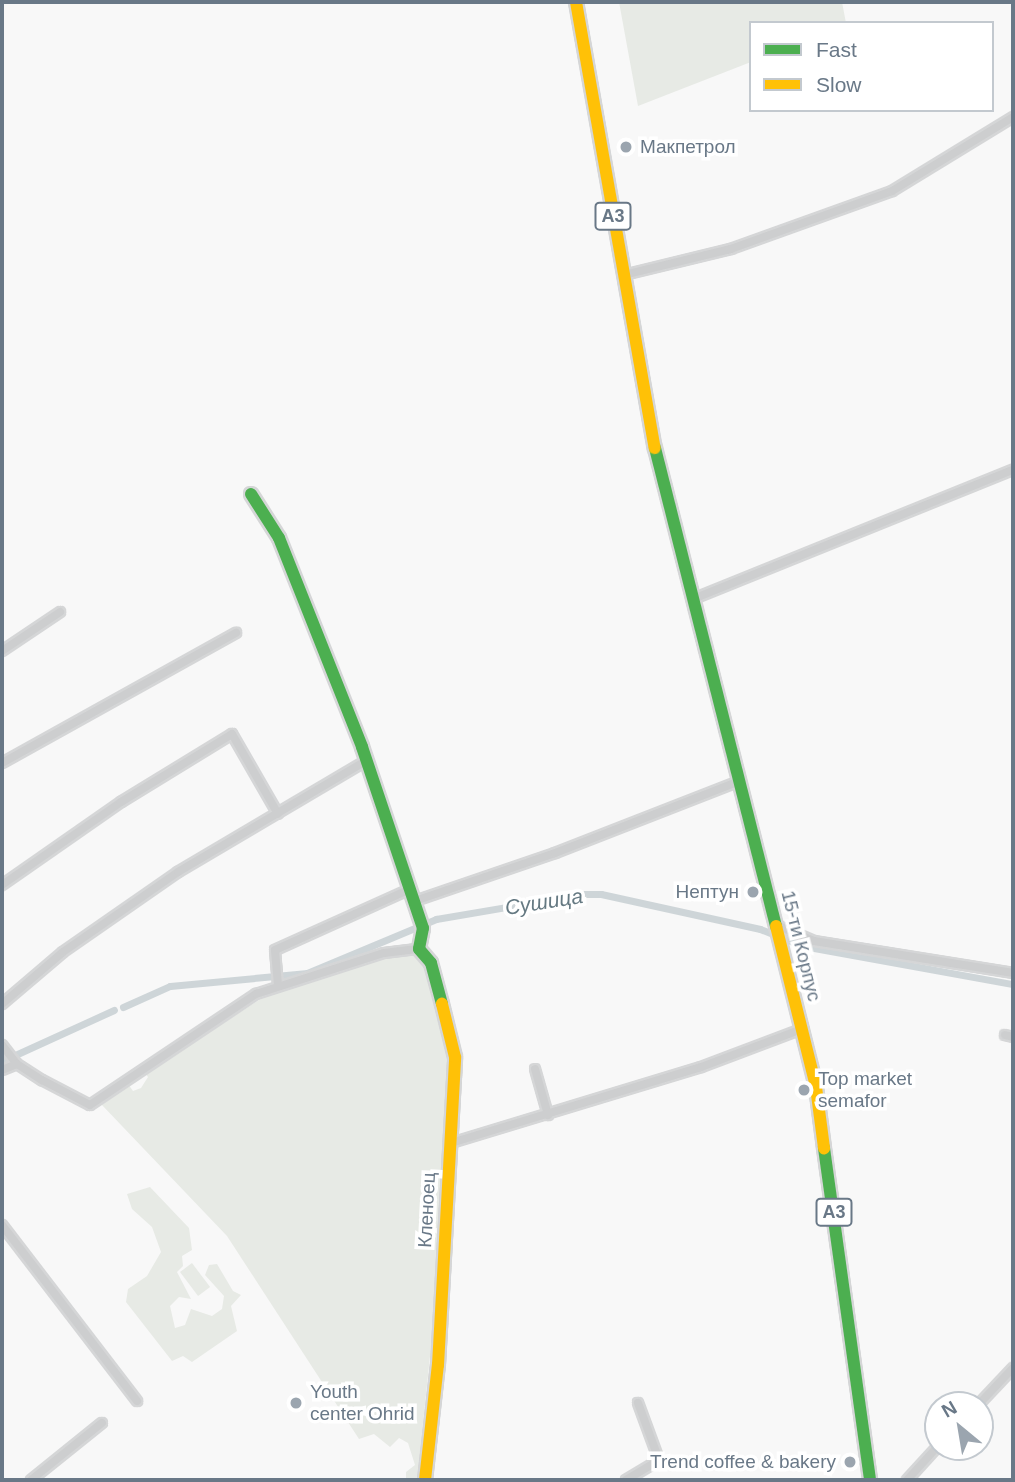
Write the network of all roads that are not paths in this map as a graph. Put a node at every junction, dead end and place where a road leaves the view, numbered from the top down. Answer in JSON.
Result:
{"nodes":[{"id":1,"x":576,"y":2,"type":"edge"},
{"id":2,"x":1013,"y":117,"type":"edge"},
{"id":3,"x":624,"y":275,"type":"junction"},
{"id":4,"x":1013,"y":470,"type":"edge"},
{"id":5,"x":251,"y":494,"type":"dead end"},
{"id":6,"x":693,"y":599,"type":"junction"},
{"id":7,"x":60,"y":612,"type":"dead end"},
{"id":8,"x":236,"y":633,"type":"dead end"},
{"id":9,"x":2,"y":651,"type":"edge"},
{"id":10,"x":366,"y":761,"type":"junction"},
{"id":11,"x":2,"y":763,"type":"edge"},
{"id":12,"x":740,"y":781,"type":"junction"},
{"id":13,"x":278,"y":814,"type":"junction"},
{"id":14,"x":2,"y":885,"type":"edge"},
{"id":15,"x":412,"y":895,"type":"junction"},
{"id":16,"x":777,"y":928,"type":"junction"},
{"id":17,"x":419,"y":949,"type":"junction"},
{"id":18,"x":1013,"y":973,"type":"edge"},
{"id":19,"x":276,"y":978,"type":"junction"},
{"id":20,"x":2,"y":1003,"type":"edge"},
{"id":21,"x":802,"y":1029,"type":"junction"},
{"id":22,"x":3,"y":1046,"type":"edge"},
{"id":23,"x":17,"y":1063,"type":"junction"},
{"id":24,"x":535,"y":1069,"type":"dead end"},
{"id":25,"x":2,"y":1070,"type":"edge"},
{"id":26,"x":548,"y":1115,"type":"junction"},
{"id":27,"x":451,"y":1143,"type":"junction"},
{"id":28,"x":2,"y":1225,"type":"edge"},
{"id":29,"x":1013,"y":1367,"type":"edge"},
{"id":30,"x":991,"y":1391,"type":"edge"},
{"id":31,"x":137,"y":1401,"type":"dead end"},
{"id":32,"x":638,"y":1402,"type":"dead end"},
{"id":33,"x":102,"y":1423,"type":"dead end"},
{"id":34,"x":924,"y":1461,"type":"edge"},
{"id":35,"x":31,"y":1480,"type":"edge"},
{"id":36,"x":425,"y":1480,"type":"edge"},
{"id":37,"x":626,"y":1480,"type":"edge"},
{"id":38,"x":870,"y":1480,"type":"edge"},
{"id":39,"x":906,"y":1480,"type":"edge"}],
"edges":[{"from":1,"to":3,"type":"main road","number":"A3"},
{"from":2,"to":3,"type":"street"},
{"from":3,"to":6,"type":"main road","name":"15-ти Корпус","number":"A3"},
{"from":4,"to":6,"type":"street"},
{"from":5,"to":10,"type":"main road"},
{"from":6,"to":12,"type":"main road","name":"15-ти Корпус","number":"A3"},
{"from":7,"to":9,"type":"street"},
{"from":8,"to":11,"type":"street"},
{"from":10,"to":13,"type":"street"},
{"from":10,"to":15,"type":"main road"},
{"from":12,"to":15,"type":"street"},
{"from":12,"to":16,"type":"main road","name":"15-ти Корпус","number":"A3"},
{"from":13,"to":14,"type":"street"},
{"from":13,"to":20,"type":"street"},
{"from":15,"to":17,"type":"main road"},
{"from":15,"to":19,"type":"street"},
{"from":16,"to":18,"type":"street"},
{"from":16,"to":21,"type":"main road","name":"15-ти Корпус","number":"A3"},
{"from":17,"to":19,"type":"street"},
{"from":17,"to":27,"type":"main road","name":"Кленоец"},
{"from":19,"to":23,"type":"street"},
{"from":21,"to":26,"type":"street"},
{"from":21,"to":38,"type":"main road","name":"15-ти Корпус","number":"A3"},
{"from":22,"to":23,"type":"street"},
{"from":23,"to":25,"type":"street"},
{"from":24,"to":26,"type":"street"},
{"from":26,"to":27,"type":"street"},
{"from":27,"to":36,"type":"main road","name":"Кленоец"},
{"from":28,"to":31,"type":"street"},
{"from":29,"to":30,"type":"street"},
{"from":32,"to":37,"type":"street"},
{"from":33,"to":35,"type":"street"},
{"from":34,"to":39,"type":"street"}]}
